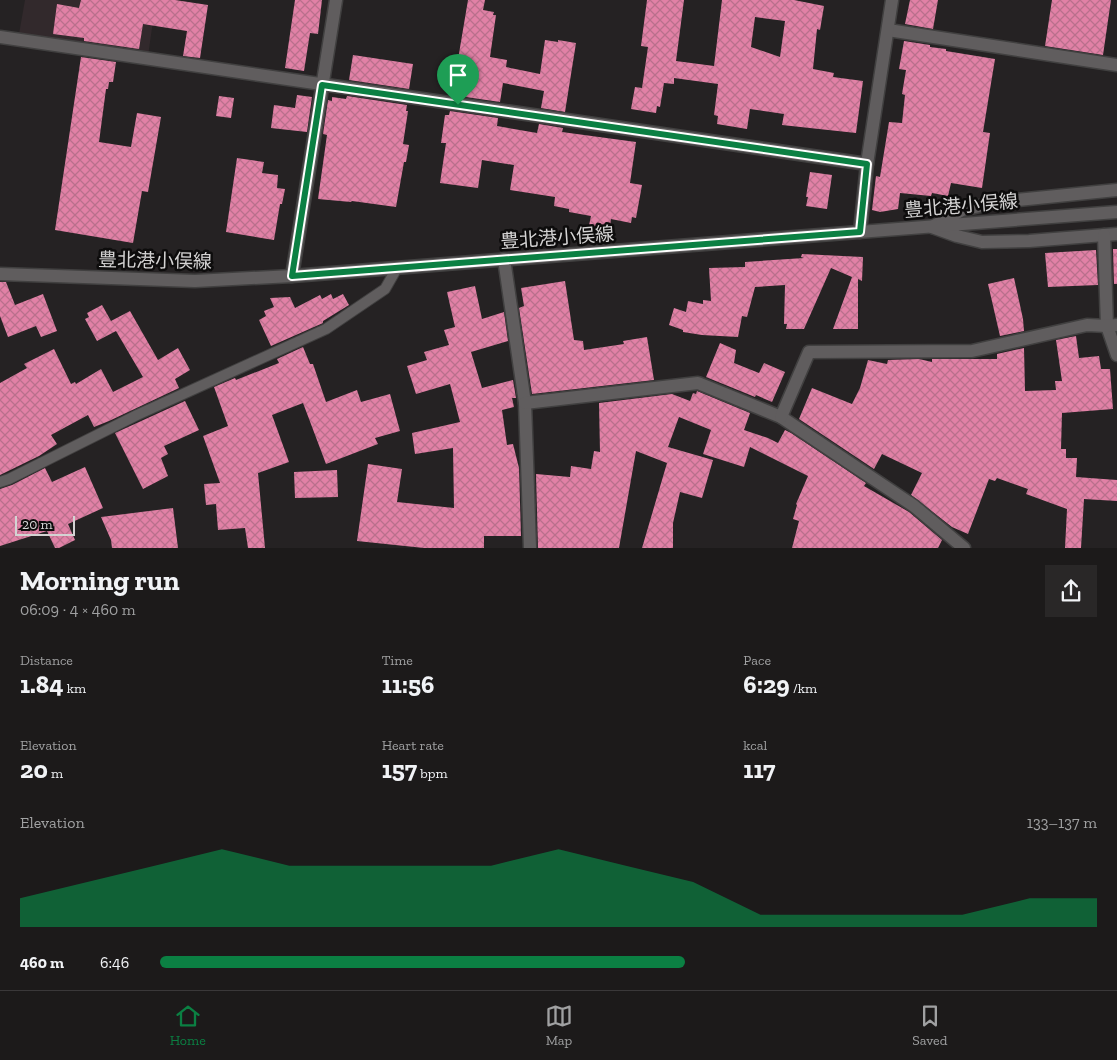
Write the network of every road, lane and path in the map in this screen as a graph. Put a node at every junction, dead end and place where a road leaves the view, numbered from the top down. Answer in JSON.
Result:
{"nodes":[{"id":1,"x":336,"y":0,"type":"edge"},
{"id":2,"x":892,"y":0,"type":"edge"},
{"id":3,"x":888,"y":30,"type":"junction"},
{"id":4,"x":0,"y":37,"type":"edge"},
{"id":5,"x":1117,"y":65,"type":"edge"},
{"id":6,"x":322,"y":85,"type":"junction"},
{"id":7,"x":867,"y":164,"type":"junction"},
{"id":8,"x":1117,"y":190,"type":"edge"},
{"id":9,"x":1117,"y":212,"type":"edge"},
{"id":10,"x":932,"y":227,"type":"junction"},
{"id":11,"x":860,"y":232,"type":"junction"},
{"id":12,"x":1111,"y":235,"type":"edge"},
{"id":13,"x":504,"y":259,"type":"junction"},
{"id":14,"x":397,"y":268,"type":"junction"},
{"id":15,"x":0,"y":274,"type":"edge"},
{"id":16,"x":292,"y":276,"type":"junction"},
{"id":17,"x":1112,"y":326,"type":"edge"},
{"id":18,"x":1117,"y":355,"type":"edge"},
{"id":19,"x":525,"y":403,"type":"junction"},
{"id":20,"x":781,"y":417,"type":"junction"},
{"id":21,"x":0,"y":482,"type":"edge"},
{"id":22,"x":530,"y":548,"type":"edge"},
{"id":23,"x":964,"y":548,"type":"edge"}],
"edges":[{"from":1,"to":6,"type":"street"},
{"from":2,"to":3,"type":"street"},
{"from":3,"to":5,"type":"street"},
{"from":3,"to":7,"type":"street"},
{"from":4,"to":6,"type":"street"},
{"from":6,"to":7,"type":"street"},
{"from":6,"to":16,"type":"street"},
{"from":7,"to":11,"type":"street"},
{"from":8,"to":10,"type":"street"},
{"from":9,"to":10,"type":"street","name":"豊北港小俣線"},
{"from":10,"to":11,"type":"street","name":"豊北港小俣線"},
{"from":10,"to":12,"type":"street"},
{"from":11,"to":13,"type":"street","name":"豊北港小俣線"},
{"from":12,"to":17,"type":"street"},
{"from":13,"to":14,"type":"street","name":"豊北港小俣線"},
{"from":13,"to":19,"type":"street"},
{"from":14,"to":16,"type":"street","name":"豊北港小俣線"},
{"from":14,"to":21,"type":"lane"},
{"from":15,"to":16,"type":"street","name":"豊北港小俣線"},
{"from":17,"to":18,"type":"street"},
{"from":17,"to":20,"type":"street"},
{"from":19,"to":20,"type":"street"},
{"from":19,"to":22,"type":"street"},
{"from":20,"to":23,"type":"street"}]}
